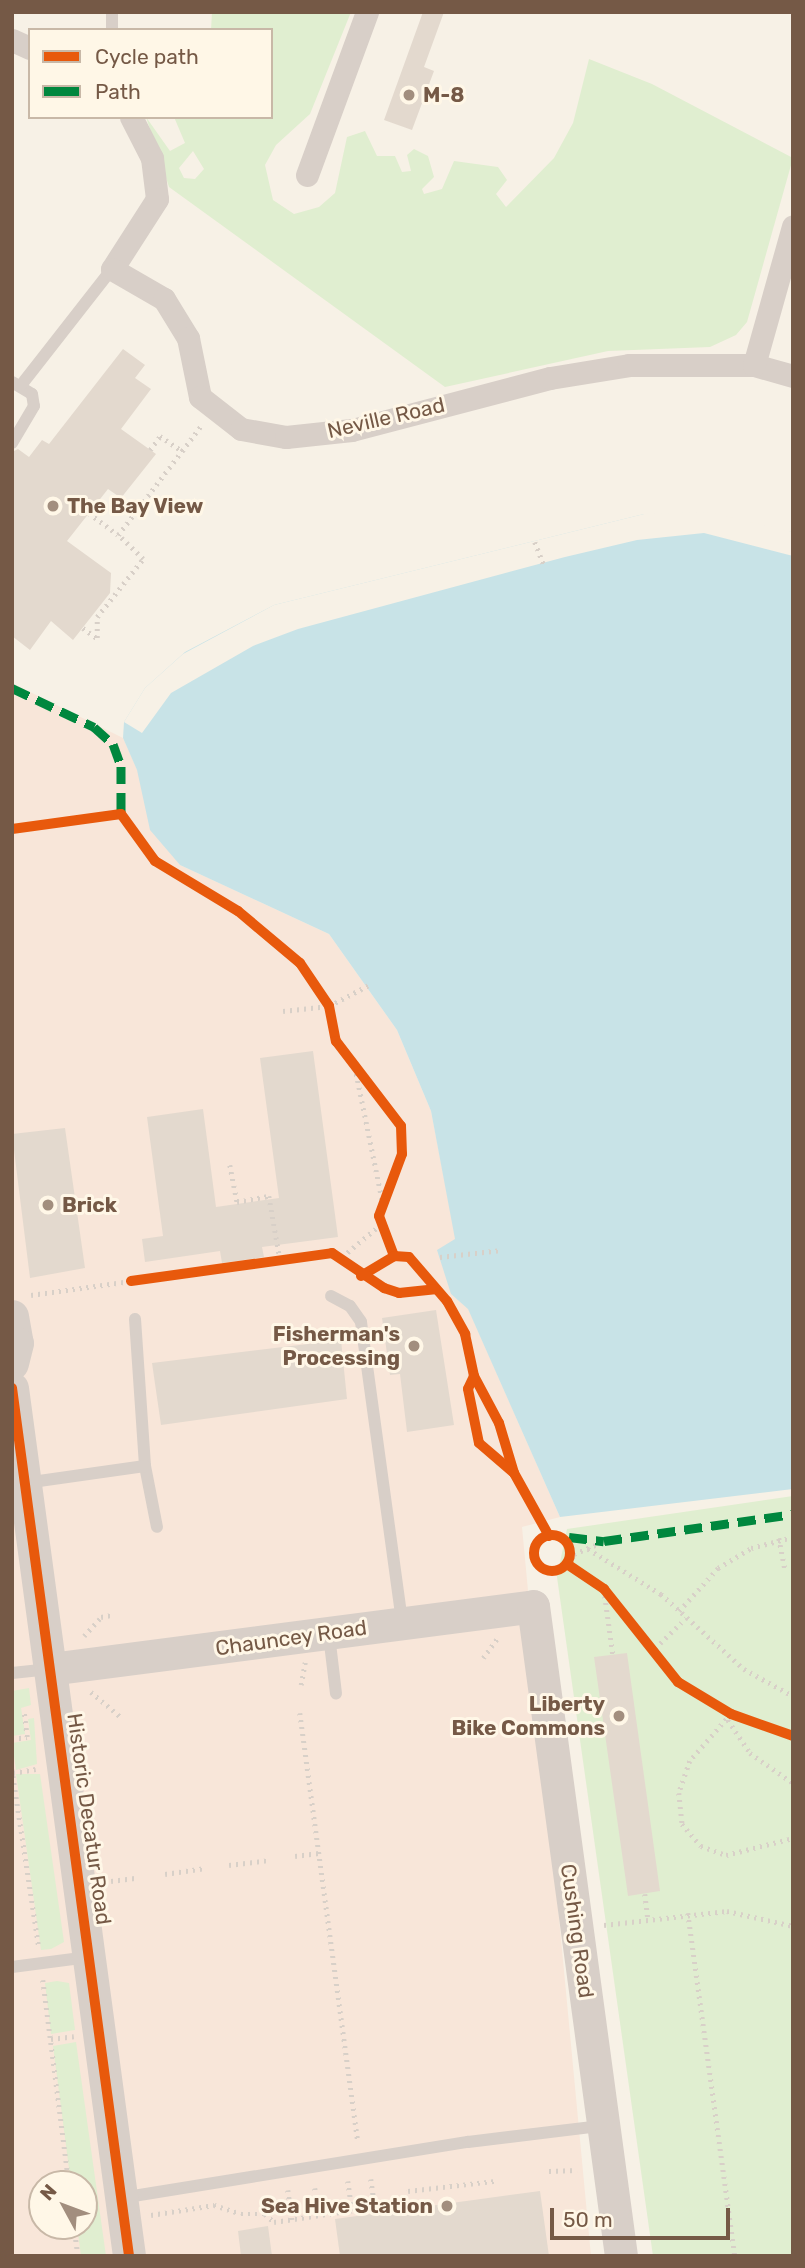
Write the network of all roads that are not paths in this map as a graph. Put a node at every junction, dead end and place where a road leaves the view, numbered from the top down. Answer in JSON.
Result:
{"nodes":[{"id":1,"x":367,"y":12,"type":"edge"},
{"id":2,"x":12,"y":40,"type":"edge"},
{"id":3,"x":28,"y":47,"type":"edge"},
{"id":4,"x":132,"y":119,"type":"edge"},
{"id":5,"x":307,"y":175,"type":"dead end"},
{"id":6,"x":793,"y":226,"type":"edge"},
{"id":7,"x":113,"y":269,"type":"junction"},
{"id":8,"x":754,"y":365,"type":"junction"},
{"id":9,"x":793,"y":376,"type":"edge"},
{"id":10,"x":17,"y":383,"type":"edge"},
{"id":11,"x":12,"y":443,"type":"edge"},
{"id":12,"x":331,"y":1296,"type":"dead end"},
{"id":13,"x":21,"y":1306,"type":"edge"},
{"id":14,"x":135,"y":1319,"type":"dead end"},
{"id":15,"x":12,"y":1363,"type":"edge"},
{"id":16,"x":12,"y":1388,"type":"edge"},
{"id":17,"x":145,"y":1466,"type":"junction"},
{"id":18,"x":25,"y":1482,"type":"junction"},
{"id":19,"x":157,"y":1527,"type":"dead end"},
{"id":20,"x":533,"y":1606,"type":"joint"},
{"id":21,"x":402,"y":1623,"type":"junction"},
{"id":22,"x":318,"y":1644,"type":"junction"},
{"id":23,"x":50,"y":1669,"type":"junction"},
{"id":24,"x":12,"y":1673,"type":"edge"},
{"id":25,"x":336,"y":1694,"type":"dead end"},
{"id":26,"x":88,"y":1957,"type":"junction"},
{"id":27,"x":12,"y":1967,"type":"edge"},
{"id":28,"x":604,"y":2126,"type":"junction"},
{"id":29,"x":121,"y":2198,"type":"junction"},
{"id":30,"x":129,"y":2256,"type":"edge"},
{"id":31,"x":621,"y":2256,"type":"edge"}],
"edges":[{"from":1,"to":5,"type":"street"},
{"from":2,"to":3,"type":"street"},
{"from":4,"to":7,"type":"street"},
{"from":6,"to":8,"type":"street"},
{"from":7,"to":8,"type":"street","name":"Neville Road"},
{"from":7,"to":10,"type":"lane"},
{"from":8,"to":9,"type":"street","name":"Neville Road"},
{"from":10,"to":11,"type":"lane"},
{"from":12,"to":21,"type":"lane"},
{"from":13,"to":15,"type":"street"},
{"from":14,"to":17,"type":"lane"},
{"from":16,"to":18,"type":"street","name":"Historic Decatur Road"},
{"from":17,"to":18,"type":"lane"},
{"from":17,"to":19,"type":"lane"},
{"from":18,"to":23,"type":"street","name":"Historic Decatur Road"},
{"from":20,"to":21,"type":"street","name":"Chauncey Road"},
{"from":20,"to":28,"type":"street","name":"Cushing Road"},
{"from":21,"to":22,"type":"street","name":"Chauncey Road"},
{"from":22,"to":23,"type":"street","name":"Chauncey Road"},
{"from":22,"to":25,"type":"lane"},
{"from":23,"to":24,"type":"lane"},
{"from":23,"to":26,"type":"street","name":"Historic Decatur Road"},
{"from":26,"to":27,"type":"lane"},
{"from":26,"to":29,"type":"street","name":"Historic Decatur Road"},
{"from":28,"to":29,"type":"lane"},
{"from":28,"to":31,"type":"street","name":"Cushing Road"},
{"from":29,"to":30,"type":"street","name":"Historic Decatur Road"}]}
